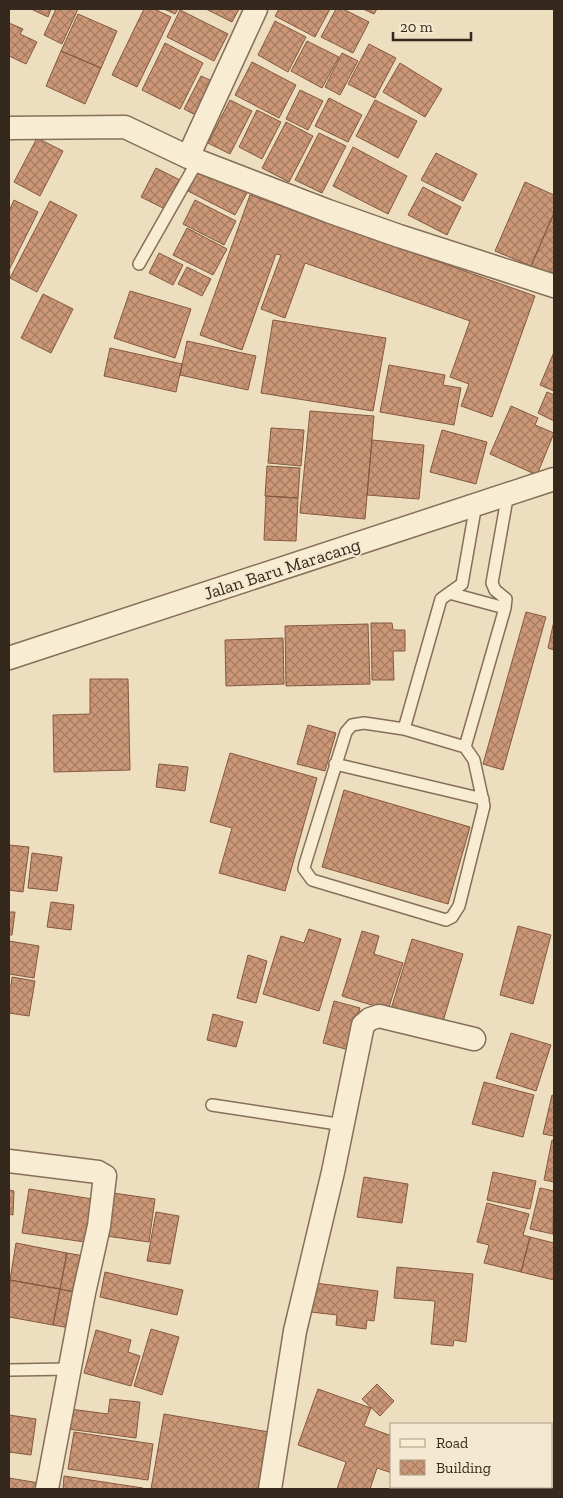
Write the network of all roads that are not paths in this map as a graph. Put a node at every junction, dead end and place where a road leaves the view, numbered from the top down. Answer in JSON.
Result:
{"nodes":[{"id":1,"x":256,"y":9,"type":"edge"},
{"id":2,"x":9,"y":128,"type":"edge"},
{"id":3,"x":193,"y":159,"type":"junction"},
{"id":4,"x":138,"y":264,"type":"dead end"},
{"id":5,"x":554,"y":286,"type":"edge"},
{"id":6,"x":554,"y":479,"type":"edge"},
{"id":7,"x":508,"y":494,"type":"junction"},
{"id":8,"x":476,"y":504,"type":"junction"},
{"id":9,"x":449,"y":594,"type":"junction"},
{"id":10,"x":505,"y":608,"type":"junction"},
{"id":11,"x":9,"y":658,"type":"edge"},
{"id":12,"x":404,"y":729,"type":"junction"},
{"id":13,"x":465,"y":747,"type":"junction"},
{"id":14,"x":335,"y":764,"type":"junction"},
{"id":15,"x":483,"y":799,"type":"junction"},
{"id":16,"x":474,"y":1039,"type":"dead end"},
{"id":17,"x":212,"y":1105,"type":"dead end"},
{"id":18,"x":344,"y":1124,"type":"junction"},
{"id":19,"x":9,"y":1161,"type":"edge"},
{"id":20,"x":69,"y":1368,"type":"junction"},
{"id":21,"x":9,"y":1370,"type":"edge"},
{"id":22,"x":47,"y":1489,"type":"edge"},
{"id":23,"x":270,"y":1489,"type":"edge"}],
"edges":[{"from":1,"to":3,"type":"street"},
{"from":2,"to":3,"type":"street"},
{"from":3,"to":4,"type":"lane"},
{"from":3,"to":5,"type":"street"},
{"from":6,"to":7,"type":"street","name":"Jalan Baru Maracang"},
{"from":7,"to":8,"type":"street","name":"Jalan Baru Maracang"},
{"from":7,"to":10,"type":"lane"},
{"from":8,"to":9,"type":"lane"},
{"from":8,"to":11,"type":"street","name":"Jalan Baru Maracang"},
{"from":9,"to":10,"type":"lane"},
{"from":9,"to":12,"type":"lane"},
{"from":10,"to":13,"type":"lane"},
{"from":12,"to":13,"type":"lane"},
{"from":12,"to":14,"type":"lane"},
{"from":13,"to":15,"type":"lane"},
{"from":14,"to":15,"type":"lane"},
{"from":14,"to":15,"type":"lane"},
{"from":16,"to":18,"type":"street"},
{"from":17,"to":18,"type":"lane"},
{"from":18,"to":23,"type":"street"},
{"from":19,"to":20,"type":"street"},
{"from":20,"to":21,"type":"lane"},
{"from":20,"to":22,"type":"street"}]}
